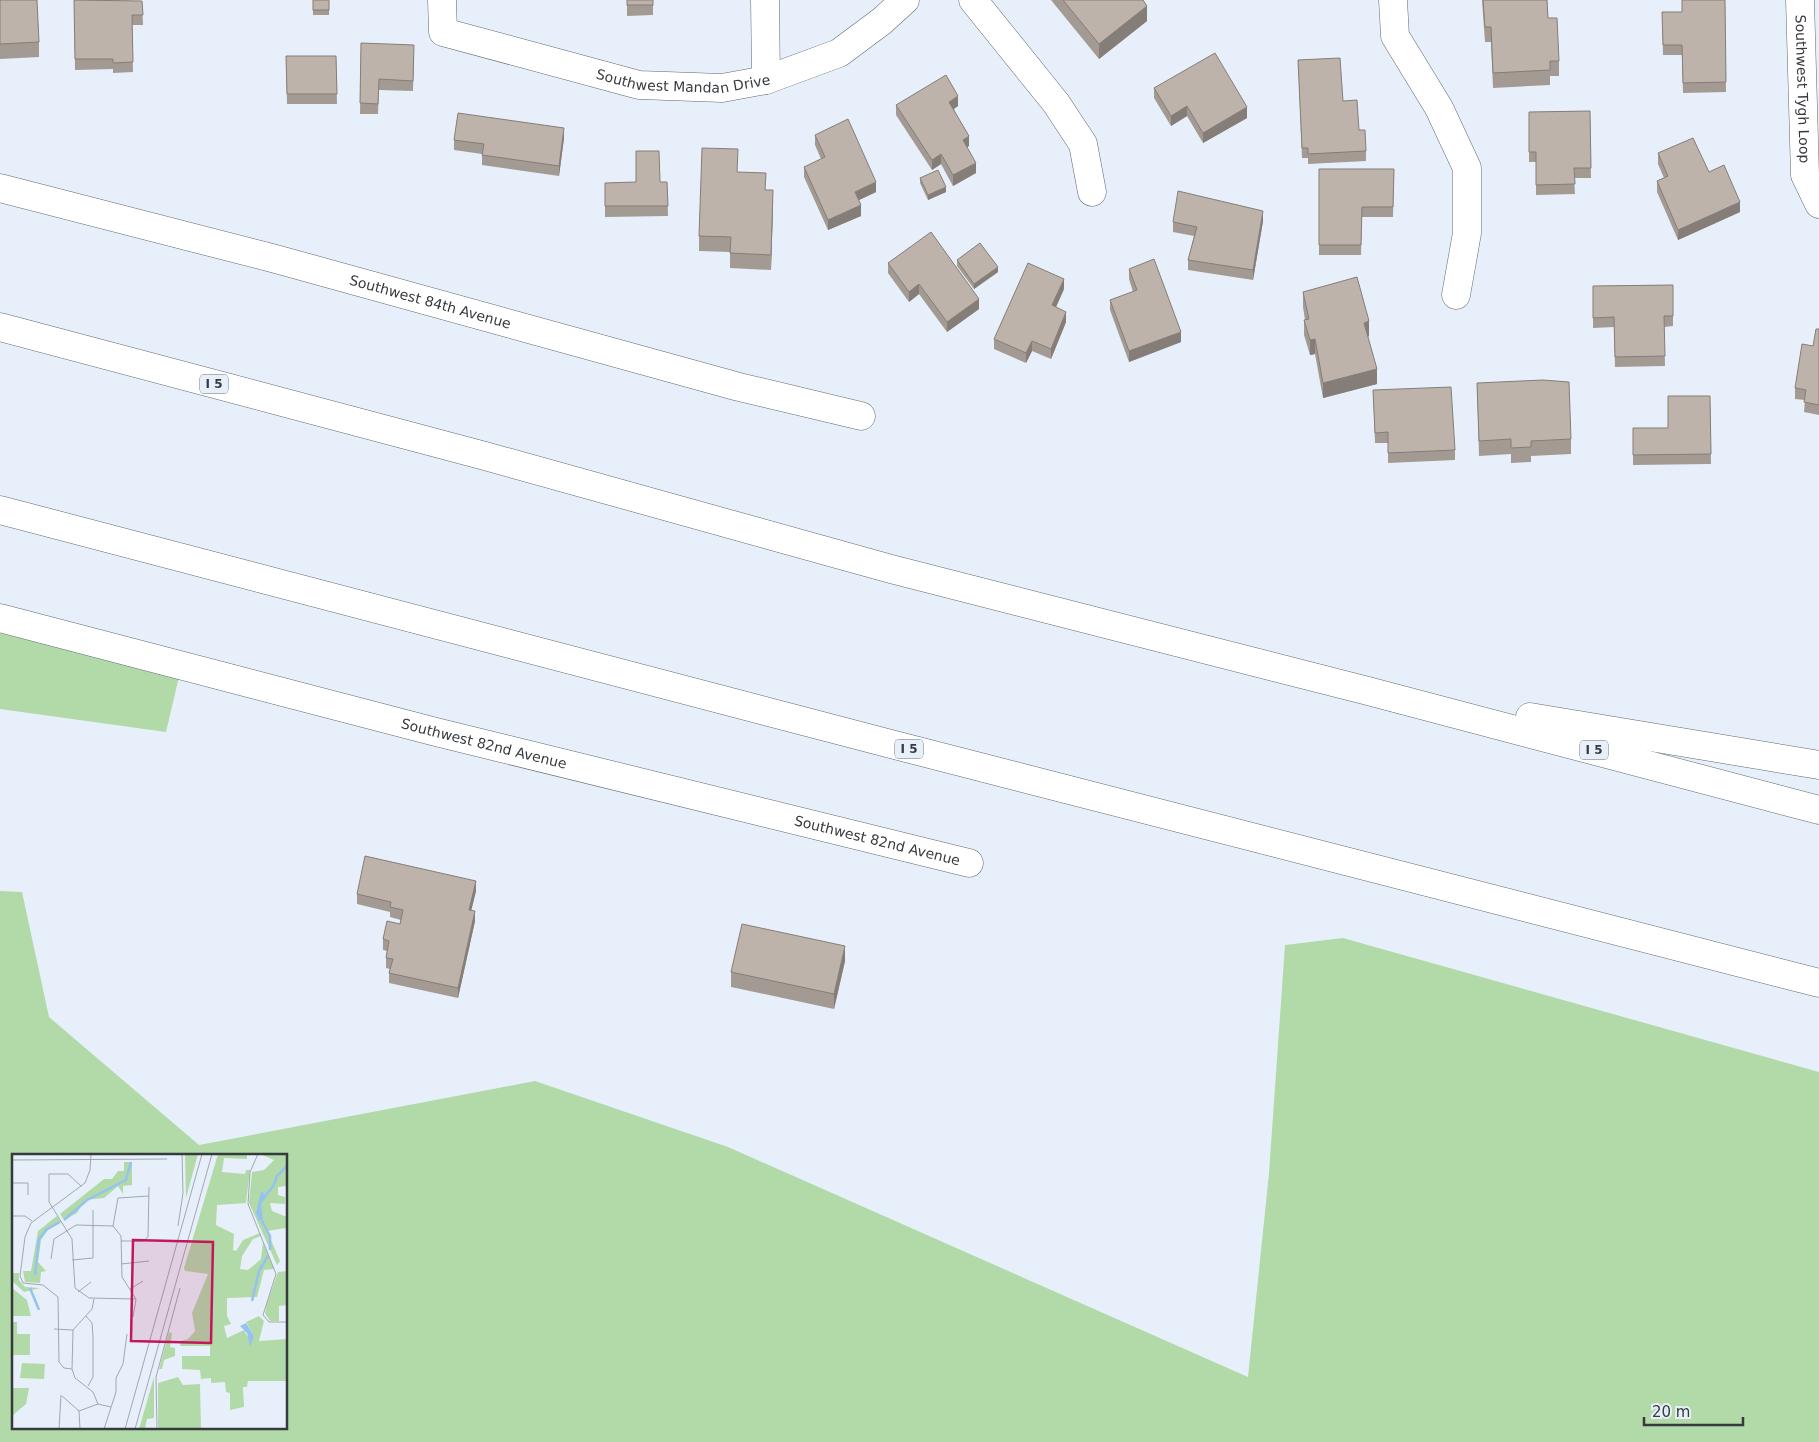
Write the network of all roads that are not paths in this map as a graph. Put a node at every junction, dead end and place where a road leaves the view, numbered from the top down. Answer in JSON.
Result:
{"nodes":[{"id":1,"x":442,"y":0,"type":"edge"},
{"id":2,"x":765,"y":0,"type":"edge"},
{"id":3,"x":904,"y":0,"type":"edge"},
{"id":4,"x":973,"y":0,"type":"edge"},
{"id":5,"x":1393,"y":0,"type":"edge"},
{"id":6,"x":1800,"y":0,"type":"edge"},
{"id":7,"x":766,"y":80,"type":"junction"},
{"id":8,"x":0,"y":188,"type":"edge"},
{"id":9,"x":1092,"y":192,"type":"dead end"},
{"id":10,"x":1819,"y":204,"type":"edge"},
{"id":11,"x":1456,"y":295,"type":"dead end"},
{"id":12,"x":0,"y":327,"type":"edge"},
{"id":13,"x":862,"y":416,"type":"dead end"},
{"id":14,"x":0,"y":510,"type":"edge"},
{"id":15,"x":0,"y":618,"type":"edge"},
{"id":16,"x":1368,"y":691,"type":"junction"},
{"id":17,"x":1819,"y":765,"type":"edge"},
{"id":18,"x":1819,"y":810,"type":"edge"},
{"id":19,"x":969,"y":863,"type":"dead end"},
{"id":20,"x":1819,"y":983,"type":"edge"}],
"edges":[{"from":1,"to":7,"type":"main road","name":"Southwest Mandan Drive"},
{"from":2,"to":7,"type":"main road"},
{"from":3,"to":7,"type":"main road","name":"Southwest Mandan Drive"},
{"from":4,"to":9,"type":"main road"},
{"from":5,"to":11,"type":"main road"},
{"from":6,"to":10,"type":"main road","name":"Southwest Tygh Loop"},
{"from":8,"to":13,"type":"main road","name":"Southwest 84th Avenue"},
{"from":12,"to":16,"type":"main road","number":"I 5"},
{"from":14,"to":20,"type":"main road","number":"I 5"},
{"from":15,"to":19,"type":"main road","name":"Southwest 82nd Avenue"},
{"from":16,"to":17,"type":"main road"},
{"from":16,"to":18,"type":"main road","number":"I 5"}]}
